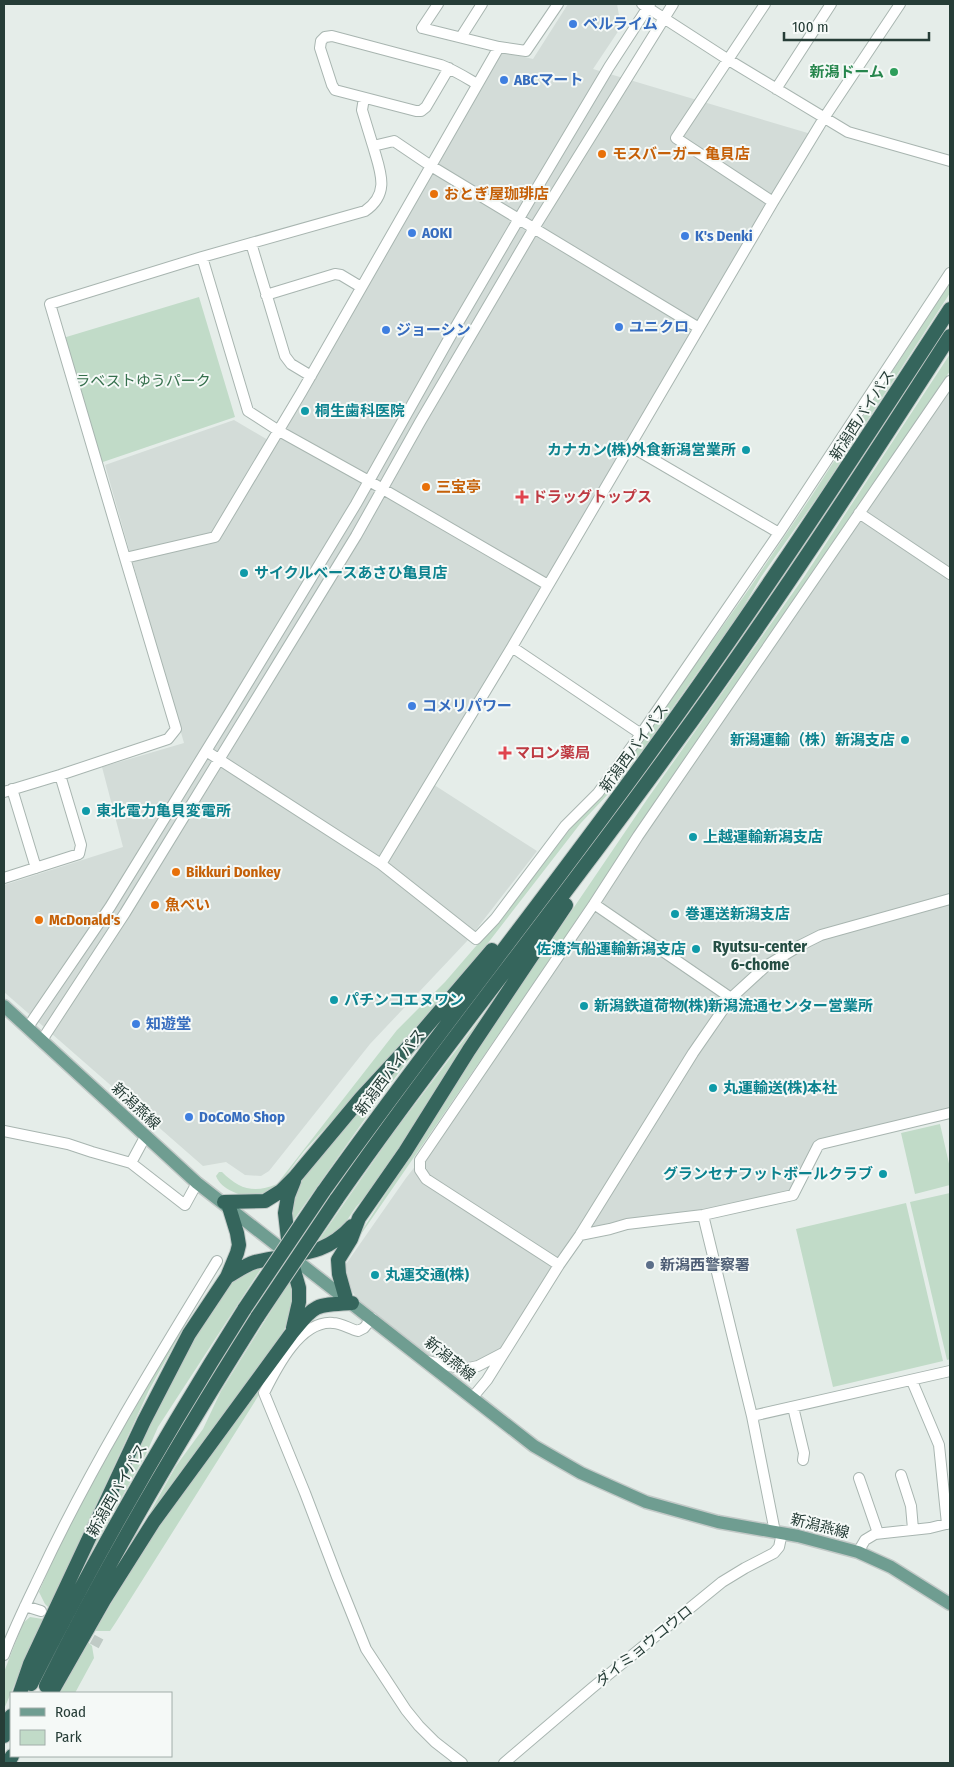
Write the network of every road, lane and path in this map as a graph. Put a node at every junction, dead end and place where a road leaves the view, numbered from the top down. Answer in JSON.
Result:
{"nodes":[{"id":1,"x":438,"y":4,"type":"edge"},
{"id":2,"x":482,"y":4,"type":"edge"},
{"id":3,"x":558,"y":4,"type":"edge"},
{"id":4,"x":673,"y":4,"type":"edge"},
{"id":5,"x":764,"y":4,"type":"edge"},
{"id":6,"x":831,"y":4,"type":"edge"},
{"id":7,"x":900,"y":4,"type":"edge"},
{"id":8,"x":647,"y":5,"type":"edge"},
{"id":9,"x":664,"y":17,"type":"junction"},
{"id":10,"x":461,"y":37,"type":"junction"},
{"id":11,"x":499,"y":47,"type":"junction"},
{"id":12,"x":727,"y":59,"type":"junction"},
{"id":13,"x":449,"y":68,"type":"junction"},
{"id":14,"x":477,"y":84,"type":"junction"},
{"id":15,"x":776,"y":89,"type":"junction"},
{"id":16,"x":364,"y":98,"type":"junction"},
{"id":17,"x":824,"y":118,"type":"junction"},
{"id":18,"x":373,"y":146,"type":"junction"},
{"id":19,"x":950,"y":161,"type":"edge"},
{"id":20,"x":431,"y":166,"type":"junction"},
{"id":21,"x":773,"y":202,"type":"junction"},
{"id":22,"x":518,"y":218,"type":"junction"},
{"id":23,"x":534,"y":228,"type":"junction"},
{"id":24,"x":250,"y":243,"type":"junction"},
{"id":25,"x":202,"y":257,"type":"junction"},
{"id":26,"x":950,"y":273,"type":"edge"},
{"id":27,"x":361,"y":286,"type":"junction"},
{"id":28,"x":266,"y":295,"type":"junction"},
{"id":29,"x":950,"y":309,"type":"edge"},
{"id":30,"x":699,"y":328,"type":"junction"},
{"id":31,"x":950,"y":336,"type":"edge"},
{"id":32,"x":310,"y":376,"type":"junction"},
{"id":33,"x":950,"y":381,"type":"edge"},
{"id":34,"x":278,"y":431,"type":"junction"},
{"id":35,"x":630,"y":446,"type":"junction"},
{"id":36,"x":369,"y":481,"type":"junction"},
{"id":37,"x":382,"y":489,"type":"junction"},
{"id":38,"x":860,"y":513,"type":"junction"},
{"id":39,"x":779,"y":534,"type":"junction"},
{"id":40,"x":125,"y":558,"type":"junction"},
{"id":41,"x":950,"y":574,"type":"edge"},
{"id":42,"x":548,"y":585,"type":"junction"},
{"id":43,"x":512,"y":647,"type":"junction"},
{"id":44,"x":641,"y":734,"type":"junction"},
{"id":45,"x":206,"y":751,"type":"junction"},
{"id":46,"x":219,"y":760,"type":"junction"},
{"id":47,"x":60,"y":775,"type":"junction"},
{"id":48,"x":8,"y":791,"type":"edge"},
{"id":49,"x":607,"y":812,"type":"junction"},
{"id":50,"x":620,"y":820,"type":"junction"},
{"id":51,"x":381,"y":864,"type":"junction"},
{"id":52,"x":36,"y":868,"type":"junction"},
{"id":53,"x":4,"y":878,"type":"edge"},
{"id":54,"x":950,"y":900,"type":"edge"},
{"id":55,"x":594,"y":904,"type":"junction"},
{"id":56,"x":731,"y":998,"type":"junction"},
{"id":57,"x":4,"y":1006,"type":"edge"},
{"id":58,"x":28,"y":1027,"type":"junction"},
{"id":59,"x":42,"y":1040,"type":"junction"},
{"id":60,"x":950,"y":1113,"type":"edge"},
{"id":61,"x":4,"y":1131,"type":"edge"},
{"id":62,"x":145,"y":1136,"type":"junction"},
{"id":63,"x":131,"y":1163,"type":"junction"},
{"id":64,"x":296,"y":1177,"type":"junction"},
{"id":65,"x":197,"y":1182,"type":"junction"},
{"id":66,"x":226,"y":1205,"type":"junction"},
{"id":67,"x":703,"y":1216,"type":"junction"},
{"id":68,"x":360,"y":1218,"type":"junction"},
{"id":69,"x":580,"y":1235,"type":"junction"},
{"id":70,"x":290,"y":1256,"type":"junction"},
{"id":71,"x":217,"y":1261,"type":"dead end"},
{"id":72,"x":559,"y":1266,"type":"junction"},
{"id":73,"x":227,"y":1277,"type":"junction"},
{"id":74,"x":349,"y":1301,"type":"junction"},
{"id":75,"x":372,"y":1318,"type":"junction"},
{"id":76,"x":291,"y":1334,"type":"junction"},
{"id":77,"x":503,"y":1353,"type":"junction"},
{"id":78,"x":427,"y":1361,"type":"junction"},
{"id":79,"x":950,"y":1372,"type":"edge"},
{"id":80,"x":912,"y":1381,"type":"junction"},
{"id":81,"x":472,"y":1398,"type":"junction"},
{"id":82,"x":793,"y":1407,"type":"junction"},
{"id":83,"x":752,"y":1416,"type":"junction"},
{"id":84,"x":803,"y":1460,"type":"dead end"},
{"id":85,"x":901,"y":1475,"type":"dead end"},
{"id":86,"x":859,"y":1478,"type":"dead end"},
{"id":87,"x":949,"y":1523,"type":"edge"},
{"id":88,"x":913,"y":1529,"type":"junction"},
{"id":89,"x":778,"y":1532,"type":"junction"},
{"id":90,"x":878,"y":1533,"type":"junction"},
{"id":91,"x":858,"y":1552,"type":"junction"},
{"id":92,"x":950,"y":1604,"type":"edge"},
{"id":93,"x":26,"y":1606,"type":"junction"},
{"id":94,"x":41,"y":1611,"type":"dead end"},
{"id":95,"x":4,"y":1655,"type":"edge"},
{"id":96,"x":20,"y":1692,"type":"edge"},
{"id":97,"x":27,"y":1692,"type":"edge"},
{"id":98,"x":44,"y":1692,"type":"edge"},
{"id":99,"x":52,"y":1692,"type":"edge"},
{"id":100,"x":10,"y":1719,"type":"edge"},
{"id":101,"x":10,"y":1726,"type":"edge"},
{"id":102,"x":4,"y":1738,"type":"edge"},
{"id":103,"x":462,"y":1763,"type":"edge"},
{"id":104,"x":504,"y":1763,"type":"edge"}],
"edges":[{"from":1,"to":10,"type":"street"},
{"from":2,"to":10,"type":"street"},
{"from":3,"to":11,"type":"street"},
{"from":4,"to":9,"type":"street"},
{"from":5,"to":12,"type":"street"},
{"from":6,"to":15,"type":"street"},
{"from":7,"to":17,"type":"street"},
{"from":8,"to":9,"type":"street"},
{"from":8,"to":22,"type":"street"},
{"from":9,"to":12,"type":"street"},
{"from":9,"to":23,"type":"street"},
{"from":10,"to":11,"type":"street"},
{"from":11,"to":14,"type":"street"},
{"from":12,"to":15,"type":"street"},
{"from":12,"to":21,"type":"street"},
{"from":13,"to":14,"type":"street"},
{"from":13,"to":16,"type":"street"},
{"from":13,"to":16,"type":"street"},
{"from":14,"to":20,"type":"street"},
{"from":15,"to":17,"type":"street"},
{"from":16,"to":18,"type":"street"},
{"from":17,"to":19,"type":"street"},
{"from":17,"to":21,"type":"street"},
{"from":18,"to":20,"type":"street"},
{"from":18,"to":24,"type":"street"},
{"from":20,"to":22,"type":"street"},
{"from":20,"to":27,"type":"street"},
{"from":21,"to":30,"type":"street"},
{"from":22,"to":23,"type":"street"},
{"from":22,"to":36,"type":"street"},
{"from":23,"to":30,"type":"street"},
{"from":23,"to":37,"type":"street"},
{"from":24,"to":25,"type":"street"},
{"from":24,"to":28,"type":"street"},
{"from":25,"to":34,"type":"street"},
{"from":25,"to":40,"type":"street"},
{"from":26,"to":39,"type":"street"},
{"from":27,"to":28,"type":"street"},
{"from":27,"to":32,"type":"street"},
{"from":28,"to":32,"type":"street"},
{"from":29,"to":49,"type":"highway","name":"新潟西バイパス"},
{"from":30,"to":35,"type":"street"},
{"from":31,"to":50,"type":"highway","name":"新潟西バイパス"},
{"from":32,"to":34,"type":"street"},
{"from":33,"to":38,"type":"street"},
{"from":34,"to":36,"type":"street"},
{"from":34,"to":40,"type":"street"},
{"from":35,"to":39,"type":"street"},
{"from":35,"to":42,"type":"street"},
{"from":36,"to":37,"type":"street"},
{"from":36,"to":45,"type":"street"},
{"from":37,"to":42,"type":"street"},
{"from":37,"to":46,"type":"street"},
{"from":38,"to":41,"type":"street"},
{"from":38,"to":55,"type":"street"},
{"from":39,"to":44,"type":"street"},
{"from":40,"to":47,"type":"street"},
{"from":42,"to":43,"type":"street"},
{"from":43,"to":44,"type":"street"},
{"from":43,"to":51,"type":"street"},
{"from":44,"to":51,"type":"street"},
{"from":45,"to":46,"type":"street"},
{"from":45,"to":58,"type":"street"},
{"from":46,"to":51,"type":"street"},
{"from":46,"to":59,"type":"street"},
{"from":47,"to":48,"type":"street"},
{"from":47,"to":52,"type":"street"},
{"from":48,"to":52,"type":"street"},
{"from":49,"to":64,"type":"highway"},
{"from":49,"to":97,"type":"highway","name":"新潟西バイパス","bridge":true},
{"from":50,"to":68,"type":"highway"},
{"from":50,"to":98,"type":"highway","name":"新潟西バイパス","bridge":true},
{"from":52,"to":53,"type":"street"},
{"from":54,"to":56,"type":"street"},
{"from":55,"to":56,"type":"street"},
{"from":55,"to":72,"type":"street"},
{"from":56,"to":69,"type":"street"},
{"from":57,"to":58,"type":"main road","name":"新潟燕線"},
{"from":58,"to":59,"type":"main road","name":"新潟燕線"},
{"from":59,"to":62,"type":"main road","name":"新潟燕線"},
{"from":60,"to":67,"type":"street"},
{"from":61,"to":63,"type":"street"},
{"from":62,"to":63,"type":"street"},
{"from":62,"to":65,"type":"main road","name":"新潟燕線"},
{"from":63,"to":65,"type":"street"},
{"from":64,"to":66,"type":"highway"},
{"from":64,"to":70,"type":"highway"},
{"from":65,"to":66,"type":"main road","name":"新潟燕線"},
{"from":66,"to":70,"type":"main road","name":"新潟燕線"},
{"from":66,"to":73,"type":"highway"},
{"from":67,"to":69,"type":"street"},
{"from":67,"to":83,"type":"street"},
{"from":68,"to":70,"type":"highway"},
{"from":68,"to":74,"type":"highway"},
{"from":69,"to":72,"type":"street"},
{"from":70,"to":73,"type":"highway"},
{"from":70,"to":74,"type":"main road","name":"新潟燕線"},
{"from":70,"to":76,"type":"highway"},
{"from":71,"to":93,"type":"street"},
{"from":72,"to":77,"type":"street"},
{"from":73,"to":96,"type":"highway"},
{"from":74,"to":75,"type":"main road","name":"新潟燕線"},
{"from":74,"to":76,"type":"highway"},
{"from":75,"to":78,"type":"main road","name":"新潟燕線"},
{"from":75,"to":103,"type":"street"},
{"from":76,"to":99,"type":"highway"},
{"from":77,"to":78,"type":"street"},
{"from":77,"to":81,"type":"street"},
{"from":78,"to":81,"type":"main road","name":"新潟燕線"},
{"from":79,"to":80,"type":"street"},
{"from":80,"to":82,"type":"street"},
{"from":80,"to":87,"type":"street"},
{"from":81,"to":89,"type":"main road","name":"新潟燕線"},
{"from":82,"to":83,"type":"street"},
{"from":82,"to":84,"type":"street"},
{"from":83,"to":89,"type":"street"},
{"from":85,"to":88,"type":"street"},
{"from":86,"to":90,"type":"street"},
{"from":87,"to":88,"type":"street"},
{"from":88,"to":90,"type":"street"},
{"from":89,"to":91,"type":"main road","name":"新潟燕線"},
{"from":89,"to":104,"type":"street","name":"ダイミョウコウロ"},
{"from":90,"to":91,"type":"street"},
{"from":91,"to":92,"type":"main road","name":"新潟燕線"},
{"from":93,"to":94,"type":"street"},
{"from":93,"to":95,"type":"street"},
{"from":100,"to":102,"type":"highway"},
{"from":101,"to":102,"type":"highway"}]}
